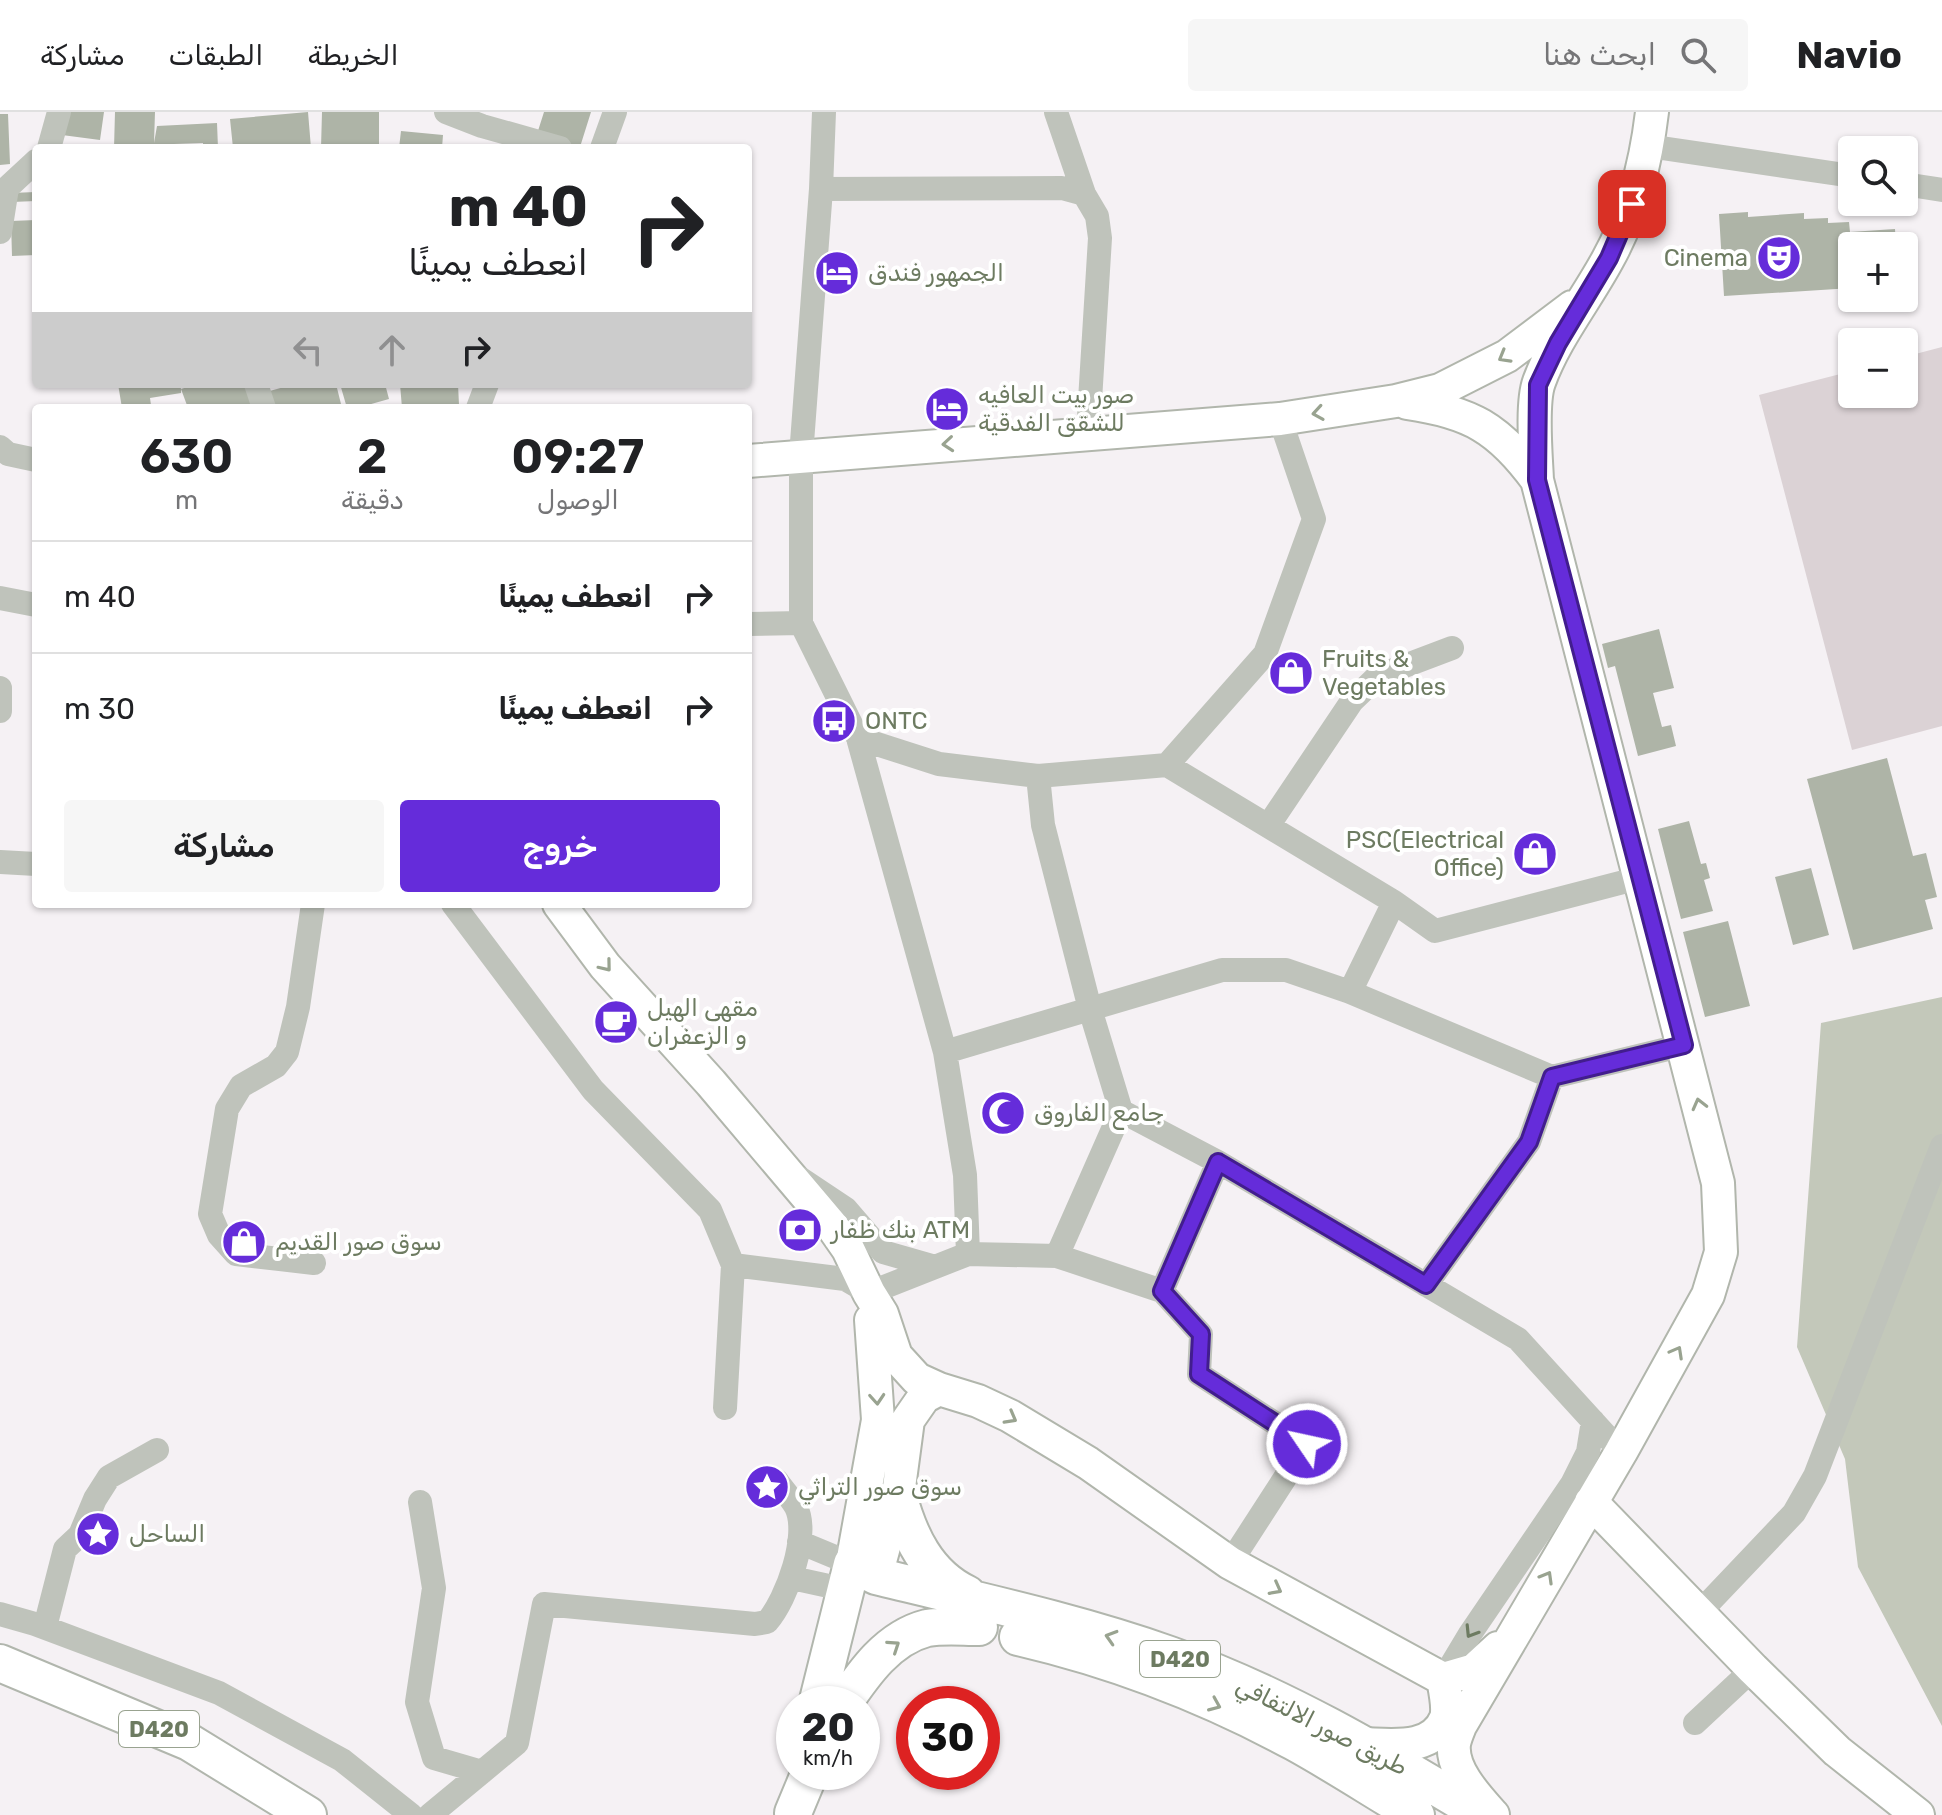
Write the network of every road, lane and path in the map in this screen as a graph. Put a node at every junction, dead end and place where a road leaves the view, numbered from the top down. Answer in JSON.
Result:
{"nodes":[{"id":1,"x":59,"y":112,"type":"edge"},
{"id":2,"x":446,"y":112,"type":"edge"},
{"id":3,"x":615,"y":112,"type":"edge"},
{"id":4,"x":824,"y":112,"type":"edge"},
{"id":5,"x":1056,"y":112,"type":"edge"},
{"id":6,"x":1652,"y":112,"type":"edge"},
{"id":7,"x":50,"y":144,"type":"edge"},
{"id":8,"x":546,"y":144,"type":"edge"},
{"id":9,"x":603,"y":144,"type":"edge"},
{"id":10,"x":1648,"y":146,"type":"junction"},
{"id":11,"x":32,"y":165,"type":"edge"},
{"id":12,"x":1838,"y":174,"type":"edge"},
{"id":13,"x":1918,"y":186,"type":"edge"},
{"id":14,"x":821,"y":189,"type":"junction"},
{"id":15,"x":1942,"y":190,"type":"edge"},
{"id":16,"x":1084,"y":194,"type":"junction"},
{"id":17,"x":0,"y":232,"type":"edge"},
{"id":18,"x":1588,"y":293,"type":"junction"},
{"id":19,"x":1396,"y":401,"type":"junction"},
{"id":20,"x":1280,"y":419,"type":"junction"},
{"id":21,"x":1088,"y":433,"type":"junction"},
{"id":22,"x":0,"y":447,"type":"edge"},
{"id":23,"x":801,"y":456,"type":"junction"},
{"id":24,"x":32,"y":459,"type":"edge"},
{"id":25,"x":752,"y":461,"type":"edge"},
{"id":26,"x":1537,"y":480,"type":"junction"},
{"id":27,"x":0,"y":598,"type":"edge"},
{"id":28,"x":32,"y":604,"type":"edge"},
{"id":29,"x":801,"y":623,"type":"junction"},
{"id":30,"x":752,"y":624,"type":"edge"},
{"id":31,"x":1452,"y":648,"type":"dead end"},
{"id":32,"x":0,"y":688,"type":"edge"},
{"id":33,"x":0,"y":711,"type":"edge"},
{"id":34,"x":858,"y":738,"type":"junction"},
{"id":35,"x":1167,"y":765,"type":"junction"},
{"id":36,"x":1038,"y":776,"type":"junction"},
{"id":37,"x":1268,"y":826,"type":"junction"},
{"id":38,"x":0,"y":862,"type":"edge"},
{"id":39,"x":32,"y":864,"type":"edge"},
{"id":40,"x":1639,"y":878,"type":"junction"},
{"id":41,"x":1394,"y":902,"type":"junction"},
{"id":42,"x":312,"y":908,"type":"edge"},
{"id":43,"x":456,"y":908,"type":"edge"},
{"id":44,"x":562,"y":908,"type":"edge"},
{"id":45,"x":1350,"y":992,"type":"junction"},
{"id":46,"x":1090,"y":1009,"type":"junction"},
{"id":47,"x":1684,"y":1045,"type":"junction"},
{"id":48,"x":945,"y":1052,"type":"junction"},
{"id":49,"x":1552,"y":1077,"type":"junction"},
{"id":50,"x":1121,"y":1111,"type":"junction"},
{"id":51,"x":1942,"y":1146,"type":"edge"},
{"id":52,"x":1218,"y":1162,"type":"junction"},
{"id":53,"x":779,"y":1164,"type":"junction"},
{"id":54,"x":968,"y":1254,"type":"junction"},
{"id":55,"x":1057,"y":1256,"type":"junction"},
{"id":56,"x":314,"y":1263,"type":"dead end"},
{"id":57,"x":733,"y":1265,"type":"junction"},
{"id":58,"x":932,"y":1266,"type":"junction"},
{"id":59,"x":1426,"y":1285,"type":"junction"},
{"id":60,"x":1162,"y":1291,"type":"junction"},
{"id":61,"x":869,"y":1293,"type":"junction"},
{"id":62,"x":939,"y":1389,"type":"junction"},
{"id":63,"x":725,"y":1408,"type":"dead end"},
{"id":64,"x":1593,"y":1421,"type":"junction"},
{"id":65,"x":157,"y":1450,"type":"dead end"},
{"id":66,"x":1621,"y":1452,"type":"junction"},
{"id":67,"x":777,"y":1481,"type":"dead end"},
{"id":68,"x":898,"y":1495,"type":"junction"},
{"id":69,"x":420,"y":1502,"type":"dead end"},
{"id":70,"x":1591,"y":1502,"type":"junction"},
{"id":71,"x":799,"y":1542,"type":"junction"},
{"id":72,"x":1230,"y":1563,"type":"junction"},
{"id":73,"x":792,"y":1578,"type":"junction"},
{"id":74,"x":862,"y":1581,"type":"junction"},
{"id":75,"x":1699,"y":1613,"type":"junction"},
{"id":76,"x":0,"y":1614,"type":"edge"},
{"id":77,"x":982,"y":1615,"type":"junction"},
{"id":78,"x":1522,"y":1621,"type":"junction"},
{"id":79,"x":45,"y":1627,"type":"junction"},
{"id":80,"x":0,"y":1663,"type":"edge"},
{"id":81,"x":1753,"y":1669,"type":"junction"},
{"id":82,"x":1443,"y":1679,"type":"junction"},
{"id":83,"x":824,"y":1686,"type":"edge"},
{"id":84,"x":841,"y":1686,"type":"edge"},
{"id":85,"x":855,"y":1686,"type":"edge"},
{"id":86,"x":1695,"y":1723,"type":"dead end"},
{"id":87,"x":1365,"y":1744,"type":"junction"},
{"id":88,"x":482,"y":1772,"type":"junction"},
{"id":89,"x":798,"y":1790,"type":"edge"},
{"id":90,"x":803,"y":1790,"type":"edge"},
{"id":91,"x":793,"y":1814,"type":"edge"},
{"id":92,"x":308,"y":1815,"type":"edge"},
{"id":93,"x":411,"y":1815,"type":"edge"},
{"id":94,"x":430,"y":1815,"type":"edge"},
{"id":95,"x":1416,"y":1815,"type":"edge"},
{"id":96,"x":1483,"y":1815,"type":"edge"},
{"id":97,"x":1493,"y":1815,"type":"edge"},
{"id":98,"x":1918,"y":1815,"type":"edge"}],
"edges":[{"from":1,"to":7,"type":"street"},
{"from":2,"to":8,"type":"street"},
{"from":3,"to":9,"type":"street"},
{"from":4,"to":14,"type":"street"},
{"from":5,"to":16,"type":"street"},
{"from":6,"to":10,"type":"street"},
{"from":10,"to":12,"type":"street"},
{"from":10,"to":18,"type":"street"},
{"from":11,"to":17,"type":"street"},
{"from":13,"to":15,"type":"street"},
{"from":14,"to":16,"type":"street"},
{"from":14,"to":23,"type":"street"},
{"from":16,"to":21,"type":"street"},
{"from":18,"to":19,"type":"street","one_way":true},
{"from":18,"to":26,"type":"street"},
{"from":19,"to":20,"type":"street","one_way":true},
{"from":19,"to":26,"type":"street"},
{"from":20,"to":21,"type":"street"},
{"from":20,"to":35,"type":"street"},
{"from":21,"to":23,"type":"street","one_way":true},
{"from":22,"to":24,"type":"street"},
{"from":23,"to":25,"type":"street"},
{"from":23,"to":29,"type":"street"},
{"from":26,"to":40,"type":"street"},
{"from":27,"to":28,"type":"street"},
{"from":29,"to":30,"type":"street"},
{"from":29,"to":34,"type":"street"},
{"from":31,"to":37,"type":"street"},
{"from":32,"to":33,"type":"street"},
{"from":34,"to":36,"type":"street"},
{"from":34,"to":48,"type":"street"},
{"from":35,"to":36,"type":"street"},
{"from":35,"to":37,"type":"street"},
{"from":36,"to":46,"type":"street"},
{"from":37,"to":41,"type":"street"},
{"from":38,"to":39,"type":"street"},
{"from":40,"to":41,"type":"street"},
{"from":40,"to":47,"type":"street"},
{"from":41,"to":45,"type":"street"},
{"from":42,"to":56,"type":"street"},
{"from":43,"to":57,"type":"street"},
{"from":44,"to":53,"type":"street","one_way":true},
{"from":45,"to":46,"type":"street"},
{"from":45,"to":49,"type":"street"},
{"from":46,"to":48,"type":"street"},
{"from":46,"to":50,"type":"street"},
{"from":47,"to":49,"type":"street"},
{"from":66,"to":47,"type":"street","one_way":true},
{"from":48,"to":54,"type":"street"},
{"from":49,"to":59,"type":"street"},
{"from":50,"to":52,"type":"street"},
{"from":50,"to":55,"type":"street"},
{"from":51,"to":75,"type":"street"},
{"from":52,"to":59,"type":"street"},
{"from":52,"to":60,"type":"street"},
{"from":53,"to":58,"type":"street"},
{"from":53,"to":61,"type":"street"},
{"from":54,"to":55,"type":"street"},
{"from":54,"to":58,"type":"street"},
{"from":55,"to":60,"type":"street"},
{"from":57,"to":61,"type":"street"},
{"from":57,"to":63,"type":"street"},
{"from":58,"to":61,"type":"street"},
{"from":59,"to":64,"type":"street"},
{"from":60,"to":72,"type":"street"},
{"from":61,"to":62,"type":"street"},
{"from":61,"to":74,"type":"street","one_way":true},
{"from":62,"to":68,"type":"street"},
{"from":62,"to":72,"type":"street","one_way":true},
{"from":64,"to":66,"type":"street"},
{"from":64,"to":82,"type":"street","one_way":true},
{"from":65,"to":79,"type":"street"},
{"from":66,"to":70,"type":"street"},
{"from":67,"to":71,"type":"street"},
{"from":68,"to":74,"type":"street"},
{"from":68,"to":77,"type":"main road"},
{"from":69,"to":88,"type":"street"},
{"from":70,"to":75,"type":"street"},
{"from":78,"to":70,"type":"street","one_way":true},
{"from":71,"to":73,"type":"street"},
{"from":71,"to":74,"type":"street"},
{"from":72,"to":82,"type":"street","one_way":true},
{"from":73,"to":74,"type":"street"},
{"from":73,"to":88,"type":"street"},
{"from":74,"to":77,"type":"main road","name":"طريق صور الالتفافي","number":"D420"},
{"from":74,"to":83,"type":"main road"},
{"from":74,"to":84,"type":"main road"},
{"from":75,"to":81,"type":"street"},
{"from":76,"to":79,"type":"street"},
{"from":85,"to":77,"type":"main road","one_way":true},
{"from":87,"to":77,"type":"main road","name":"طريق صور الالتفافي","number":"D420","one_way":true},
{"from":77,"to":95,"type":"main road","name":"طريق صور الالتفافي","number":"D420","one_way":true},
{"from":78,"to":82,"type":"street"},
{"from":78,"to":97,"type":"street"},
{"from":79,"to":93,"type":"street"},
{"from":80,"to":92,"type":"main road","number":"D420"},
{"from":81,"to":86,"type":"street"},
{"from":81,"to":98,"type":"street"},
{"from":82,"to":87,"type":"street"},
{"from":87,"to":96,"type":"main road","name":"طريق صور الالتفافي","number":"D420"},
{"from":88,"to":94,"type":"street"},
{"from":89,"to":91,"type":"main road"},
{"from":90,"to":91,"type":"main road"}]}
